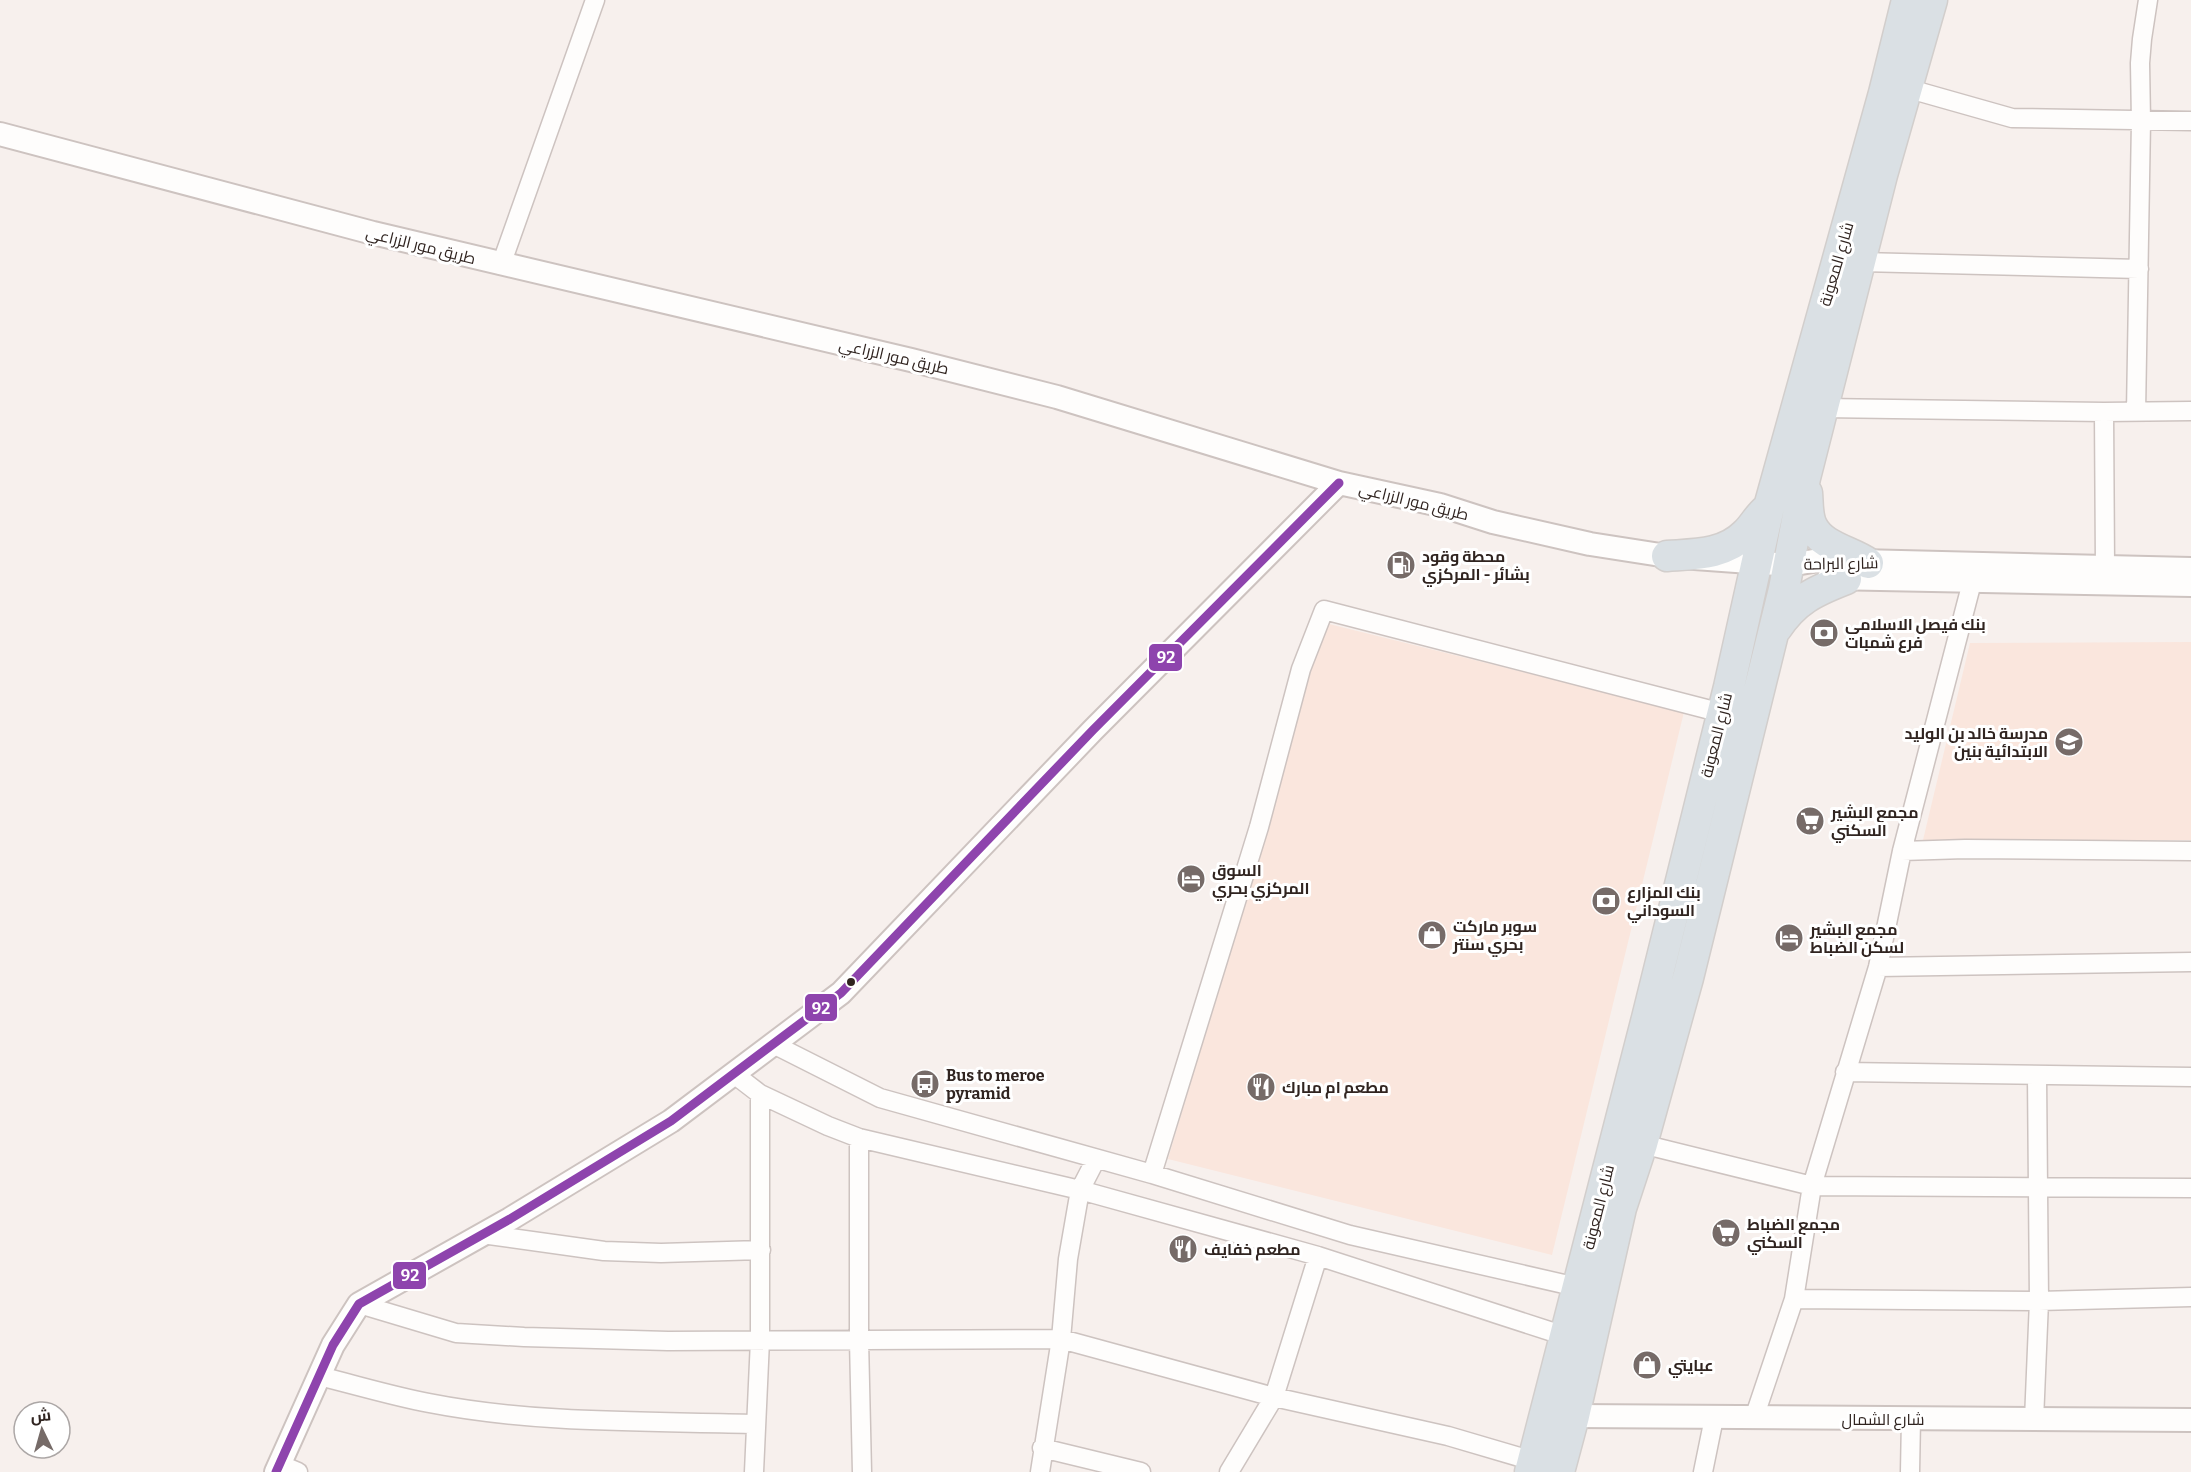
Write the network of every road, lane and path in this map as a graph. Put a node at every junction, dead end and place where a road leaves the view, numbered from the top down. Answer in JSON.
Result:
{"nodes":[{"id":1,"x":595,"y":0,"type":"edge"},
{"id":2,"x":1908,"y":0,"type":"edge"},
{"id":3,"x":1932,"y":0,"type":"edge"},
{"id":4,"x":2148,"y":0,"type":"edge"},
{"id":5,"x":1906,"y":88,"type":"junction"},
{"id":6,"x":2141,"y":121,"type":"junction"},
{"id":7,"x":2191,"y":121,"type":"edge"},
{"id":8,"x":0,"y":134,"type":"edge"},
{"id":9,"x":1861,"y":262,"type":"junction"},
{"id":10,"x":501,"y":265,"type":"junction"},
{"id":11,"x":2139,"y":268,"type":"junction"},
{"id":12,"x":1823,"y":408,"type":"junction"},
{"id":13,"x":2191,"y":411,"type":"edge"},
{"id":14,"x":2104,"y":412,"type":"junction"},
{"id":15,"x":2136,"y":412,"type":"junction"},
{"id":16,"x":1804,"y":478,"type":"junction"},
{"id":17,"x":1339,"y":483,"type":"junction"},
{"id":18,"x":1769,"y":507,"type":"junction"},
{"id":19,"x":1667,"y":556,"type":"junction"},
{"id":20,"x":1756,"y":563,"type":"junction"},
{"id":21,"x":1789,"y":565,"type":"junction"},
{"id":22,"x":2105,"y":567,"type":"junction"},
{"id":23,"x":2191,"y":569,"type":"edge"},
{"id":24,"x":1857,"y":571,"type":"junction"},
{"id":25,"x":1972,"y":582,"type":"junction"},
{"id":26,"x":2191,"y":585,"type":"edge"},
{"id":27,"x":1771,"y":637,"type":"junction"},
{"id":28,"x":1722,"y":713,"type":"junction"},
{"id":29,"x":1902,"y":851,"type":"junction"},
{"id":30,"x":2191,"y":851,"type":"edge"},
{"id":31,"x":2191,"y":962,"type":"edge"},
{"id":32,"x":1878,"y":967,"type":"junction"},
{"id":33,"x":773,"y":1044,"type":"junction"},
{"id":34,"x":1845,"y":1072,"type":"junction"},
{"id":35,"x":734,"y":1074,"type":"junction"},
{"id":36,"x":2037,"y":1076,"type":"junction"},
{"id":37,"x":2191,"y":1077,"type":"edge"},
{"id":38,"x":760,"y":1094,"type":"junction"},
{"id":39,"x":859,"y":1138,"type":"junction"},
{"id":40,"x":1642,"y":1143,"type":"junction"},
{"id":41,"x":1096,"y":1159,"type":"junction"},
{"id":42,"x":1152,"y":1174,"type":"junction"},
{"id":43,"x":1812,"y":1186,"type":"junction"},
{"id":44,"x":2039,"y":1186,"type":"junction"},
{"id":45,"x":2191,"y":1188,"type":"edge"},
{"id":46,"x":1080,"y":1190,"type":"junction"},
{"id":47,"x":1610,"y":1204,"type":"junction"},
{"id":48,"x":482,"y":1234,"type":"junction"},
{"id":49,"x":761,"y":1250,"type":"junction"},
{"id":50,"x":1318,"y":1256,"type":"junction"},
{"id":51,"x":1577,"y":1287,"type":"junction"},
{"id":52,"x":2191,"y":1297,"type":"edge"},
{"id":53,"x":1794,"y":1299,"type":"junction"},
{"id":54,"x":2039,"y":1301,"type":"junction"},
{"id":55,"x":359,"y":1304,"type":"junction"},
{"id":56,"x":1565,"y":1336,"type":"junction"},
{"id":57,"x":1061,"y":1339,"type":"junction"},
{"id":58,"x":760,"y":1340,"type":"junction"},
{"id":59,"x":859,"y":1340,"type":"junction"},
{"id":60,"x":319,"y":1376,"type":"junction"},
{"id":61,"x":1274,"y":1397,"type":"junction"},
{"id":62,"x":1574,"y":1416,"type":"junction"},
{"id":63,"x":1714,"y":1418,"type":"junction"},
{"id":64,"x":1754,"y":1418,"type":"junction"},
{"id":65,"x":1911,"y":1419,"type":"junction"},
{"id":66,"x":2034,"y":1420,"type":"junction"},
{"id":67,"x":2191,"y":1420,"type":"edge"},
{"id":68,"x":756,"y":1424,"type":"junction"},
{"id":69,"x":1042,"y":1448,"type":"junction"},
{"id":70,"x":1541,"y":1468,"type":"edge"},
{"id":71,"x":284,"y":1469,"type":"edge"},
{"id":72,"x":754,"y":1472,"type":"edge"},
{"id":73,"x":862,"y":1472,"type":"edge"},
{"id":74,"x":1040,"y":1472,"type":"edge"},
{"id":75,"x":1141,"y":1472,"type":"edge"},
{"id":76,"x":1229,"y":1472,"type":"edge"},
{"id":77,"x":1702,"y":1472,"type":"edge"},
{"id":78,"x":1910,"y":1472,"type":"edge"}],
"edges":[{"from":1,"to":10,"type":"street"},
{"from":2,"to":18,"type":"highway","name":"شارع المعونة"},
{"from":3,"to":5,"type":"highway","name":"شارع المعونة"},
{"from":4,"to":6,"type":"street"},
{"from":5,"to":6,"type":"street"},
{"from":5,"to":9,"type":"highway","name":"شارع المعونة"},
{"from":6,"to":7,"type":"street"},
{"from":6,"to":11,"type":"street"},
{"from":8,"to":10,"type":"street","name":"طريق مور الزراعي"},
{"from":9,"to":11,"type":"street"},
{"from":9,"to":12,"type":"highway","name":"شارع المعونة"},
{"from":10,"to":17,"type":"street","name":"طريق مور الزراعي"},
{"from":11,"to":15,"type":"street"},
{"from":12,"to":14,"type":"street"},
{"from":12,"to":16,"type":"highway","name":"شارع المعونة"},
{"from":13,"to":15,"type":"street"},
{"from":14,"to":15,"type":"street"},
{"from":14,"to":22,"type":"street"},
{"from":16,"to":21,"type":"highway","name":"شارع المعونة"},
{"from":16,"to":24,"type":"highway"},
{"from":17,"to":19,"type":"street","name":"طريق مور الزراعي"},
{"from":17,"to":33,"type":"street"},
{"from":18,"to":19,"type":"highway"},
{"from":18,"to":20,"type":"highway","name":"شارع المعونة"},
{"from":19,"to":20,"type":"street","name":"طريق مور الزراعي"},
{"from":20,"to":21,"type":"street","name":"طريق مور الزراعي"},
{"from":20,"to":28,"type":"highway","name":"شارع المعونة"},
{"from":21,"to":24,"type":"street","name":"شارع البراحة"},
{"from":21,"to":27,"type":"highway","name":"شارع المعونة"},
{"from":22,"to":23,"type":"street","name":"شارع البراحة"},
{"from":22,"to":24,"type":"street","name":"شارع البراحة"},
{"from":24,"to":25,"type":"street","name":"شارع البراحة"},
{"from":24,"to":27,"type":"highway"},
{"from":25,"to":26,"type":"street","name":"شارع البراحة"},
{"from":25,"to":29,"type":"street"},
{"from":27,"to":40,"type":"highway","name":"شارع المعونة"},
{"from":28,"to":42,"type":"street"},
{"from":28,"to":47,"type":"highway","name":"شارع المعونة"},
{"from":29,"to":30,"type":"street"},
{"from":29,"to":32,"type":"street"},
{"from":31,"to":32,"type":"street"},
{"from":32,"to":34,"type":"street"},
{"from":33,"to":35,"type":"street"},
{"from":33,"to":41,"type":"street"},
{"from":34,"to":36,"type":"street"},
{"from":34,"to":43,"type":"street"},
{"from":35,"to":38,"type":"street"},
{"from":35,"to":48,"type":"street"},
{"from":36,"to":37,"type":"street"},
{"from":36,"to":44,"type":"street"},
{"from":38,"to":39,"type":"street"},
{"from":38,"to":49,"type":"street"},
{"from":39,"to":46,"type":"street"},
{"from":39,"to":59,"type":"street"},
{"from":40,"to":43,"type":"street"},
{"from":40,"to":47,"type":"highway","name":"شارع المعونة"},
{"from":41,"to":42,"type":"street"},
{"from":41,"to":46,"type":"street"},
{"from":42,"to":51,"type":"street"},
{"from":43,"to":44,"type":"street"},
{"from":43,"to":53,"type":"street"},
{"from":44,"to":45,"type":"street"},
{"from":44,"to":54,"type":"street"},
{"from":46,"to":50,"type":"street"},
{"from":46,"to":57,"type":"street"},
{"from":47,"to":51,"type":"highway","name":"شارع المعونة"},
{"from":47,"to":62,"type":"highway","name":"شارع المعونة"},
{"from":48,"to":49,"type":"street"},
{"from":48,"to":55,"type":"street"},
{"from":49,"to":58,"type":"street"},
{"from":50,"to":56,"type":"street"},
{"from":50,"to":61,"type":"street"},
{"from":51,"to":56,"type":"highway","name":"شارع المعونة"},
{"from":52,"to":54,"type":"street"},
{"from":53,"to":54,"type":"street"},
{"from":53,"to":64,"type":"street"},
{"from":54,"to":66,"type":"street"},
{"from":55,"to":58,"type":"street"},
{"from":55,"to":60,"type":"street"},
{"from":56,"to":70,"type":"highway","name":"شارع المعونة"},
{"from":57,"to":59,"type":"street"},
{"from":57,"to":61,"type":"street"},
{"from":57,"to":69,"type":"street"},
{"from":58,"to":59,"type":"street"},
{"from":58,"to":68,"type":"street"},
{"from":59,"to":73,"type":"street"},
{"from":60,"to":68,"type":"street"},
{"from":60,"to":71,"type":"street"},
{"from":61,"to":70,"type":"street"},
{"from":61,"to":76,"type":"street"},
{"from":62,"to":63,"type":"street","name":"شارع الشمال"},
{"from":62,"to":70,"type":"highway","name":"شارع المعونة"},
{"from":63,"to":64,"type":"street","name":"شارع الشمال"},
{"from":63,"to":77,"type":"street"},
{"from":64,"to":65,"type":"street","name":"شارع الشمال"},
{"from":65,"to":66,"type":"street","name":"شارع الشمال"},
{"from":65,"to":78,"type":"street"},
{"from":66,"to":67,"type":"street","name":"شارع الشمال"},
{"from":68,"to":72,"type":"street"},
{"from":69,"to":74,"type":"street"},
{"from":69,"to":75,"type":"street"}]}
